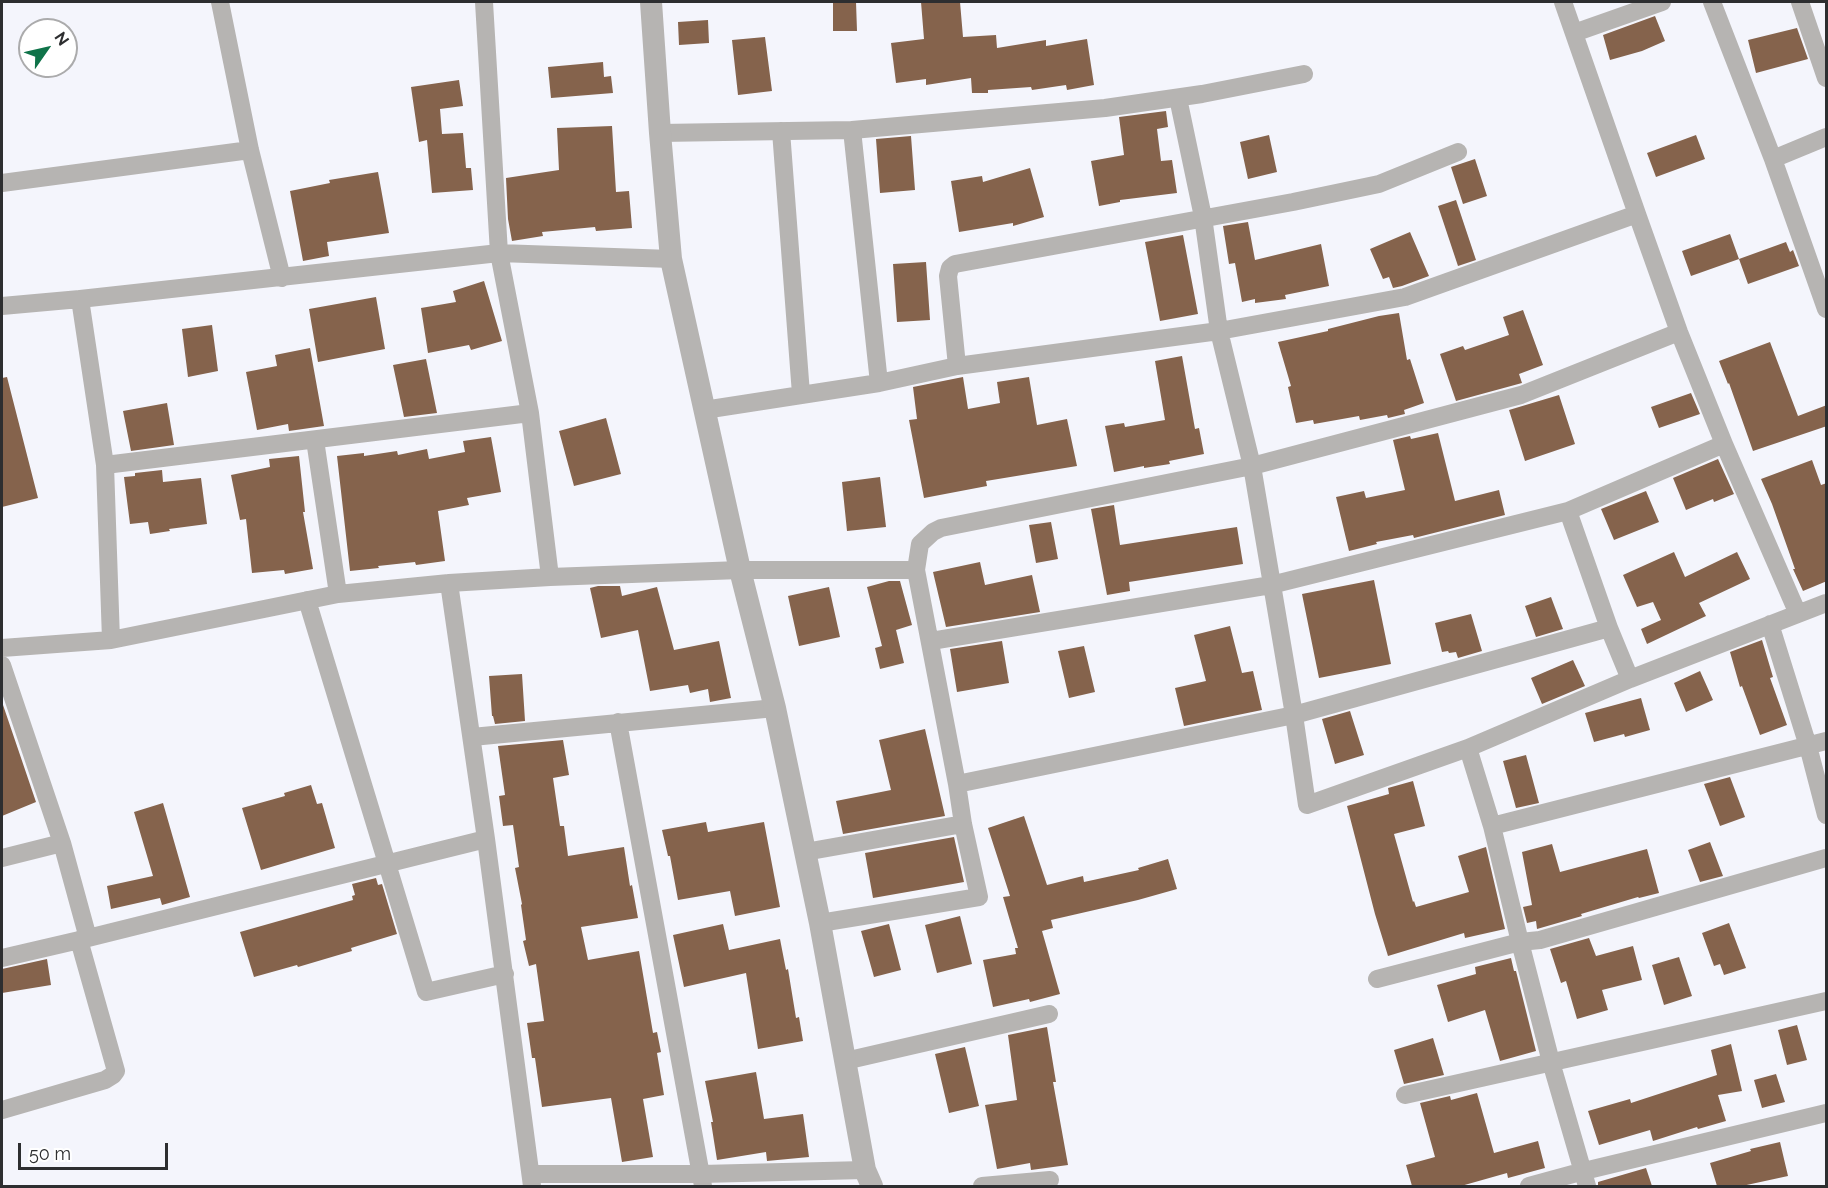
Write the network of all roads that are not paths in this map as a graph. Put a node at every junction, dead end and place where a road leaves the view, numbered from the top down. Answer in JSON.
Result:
{"nodes":[{"id":1,"x":220,"y":2,"type":"edge"},
{"id":2,"x":484,"y":2,"type":"edge"},
{"id":3,"x":651,"y":2,"type":"edge"},
{"id":4,"x":1563,"y":2,"type":"edge"},
{"id":5,"x":1662,"y":2,"type":"edge"},
{"id":6,"x":1712,"y":2,"type":"edge"},
{"id":7,"x":1800,"y":2,"type":"edge"},
{"id":8,"x":1574,"y":33,"type":"junction"},
{"id":9,"x":1304,"y":74,"type":"dead end"},
{"id":10,"x":1827,"y":78,"type":"edge"},
{"id":11,"x":1178,"y":98,"type":"junction"},
{"id":12,"x":852,"y":130,"type":"junction"},
{"id":13,"x":781,"y":131,"type":"junction"},
{"id":14,"x":660,"y":133,"type":"junction"},
{"id":15,"x":1827,"y":137,"type":"edge"},
{"id":16,"x":250,"y":150,"type":"junction"},
{"id":17,"x":1458,"y":152,"type":"dead end"},
{"id":18,"x":1773,"y":159,"type":"junction"},
{"id":19,"x":2,"y":183,"type":"edge"},
{"id":20,"x":1637,"y":214,"type":"junction"},
{"id":21,"x":1203,"y":217,"type":"junction"},
{"id":22,"x":499,"y":253,"type":"junction"},
{"id":23,"x":671,"y":259,"type":"junction"},
{"id":24,"x":282,"y":278,"type":"junction"},
{"id":25,"x":1823,"y":286,"type":"edge"},
{"id":26,"x":80,"y":299,"type":"junction"},
{"id":27,"x":2,"y":306,"type":"edge"},
{"id":28,"x":1827,"y":309,"type":"edge"},
{"id":29,"x":1219,"y":331,"type":"junction"},
{"id":30,"x":1679,"y":332,"type":"junction"},
{"id":31,"x":957,"y":366,"type":"junction"},
{"id":32,"x":879,"y":383,"type":"junction"},
{"id":33,"x":801,"y":394,"type":"junction"},
{"id":34,"x":704,"y":410,"type":"junction"},
{"id":35,"x":530,"y":413,"type":"junction"},
{"id":36,"x":315,"y":440,"type":"junction"},
{"id":37,"x":1724,"y":444,"type":"junction"},
{"id":38,"x":105,"y":465,"type":"junction"},
{"id":39,"x":1252,"y":466,"type":"junction"},
{"id":40,"x":1568,"y":511,"type":"junction"},
{"id":41,"x":740,"y":570,"type":"junction"},
{"id":42,"x":916,"y":570,"type":"junction"},
{"id":43,"x":550,"y":577,"type":"junction"},
{"id":44,"x":449,"y":583,"type":"junction"},
{"id":45,"x":1271,"y":585,"type":"junction"},
{"id":46,"x":338,"y":594,"type":"junction"},
{"id":47,"x":307,"y":600,"type":"junction"},
{"id":48,"x":1827,"y":603,"type":"edge"},
{"id":49,"x":1798,"y":614,"type":"junction"},
{"id":50,"x":1770,"y":624,"type":"junction"},
{"id":51,"x":1609,"y":628,"type":"junction"},
{"id":52,"x":111,"y":640,"type":"junction"},
{"id":53,"x":931,"y":641,"type":"junction"},
{"id":54,"x":2,"y":648,"type":"edge"},
{"id":55,"x":2,"y":665,"type":"edge"},
{"id":56,"x":1630,"y":679,"type":"junction"},
{"id":57,"x":776,"y":708,"type":"junction"},
{"id":58,"x":1294,"y":715,"type":"junction"},
{"id":59,"x":618,"y":722,"type":"junction"},
{"id":60,"x":471,"y":737,"type":"junction"},
{"id":61,"x":1827,"y":741,"type":"edge"},
{"id":62,"x":1808,"y":746,"type":"junction"},
{"id":63,"x":1468,"y":748,"type":"junction"},
{"id":64,"x":957,"y":784,"type":"junction"},
{"id":65,"x":1827,"y":815,"type":"edge"},
{"id":66,"x":963,"y":824,"type":"junction"},
{"id":67,"x":1492,"y":826,"type":"junction"},
{"id":68,"x":486,"y":838,"type":"junction"},
{"id":69,"x":62,"y":843,"type":"junction"},
{"id":70,"x":805,"y":852,"type":"junction"},
{"id":71,"x":2,"y":858,"type":"edge"},
{"id":72,"x":1827,"y":858,"type":"edge"},
{"id":73,"x":386,"y":863,"type":"junction"},
{"id":74,"x":820,"y":922,"type":"junction"},
{"id":75,"x":83,"y":939,"type":"junction"},
{"id":76,"x":1520,"y":942,"type":"junction"},
{"id":77,"x":2,"y":958,"type":"edge"},
{"id":78,"x":505,"y":974,"type":"junction"},
{"id":79,"x":1377,"y":979,"type":"dead end"},
{"id":80,"x":1827,"y":1001,"type":"edge"},
{"id":81,"x":1049,"y":1014,"type":"dead end"},
{"id":82,"x":845,"y":1061,"type":"junction"},
{"id":83,"x":1551,"y":1062,"type":"junction"},
{"id":84,"x":1405,"y":1095,"type":"dead end"},
{"id":85,"x":2,"y":1110,"type":"edge"},
{"id":86,"x":1827,"y":1113,"type":"edge"},
{"id":87,"x":868,"y":1178,"type":"edge"},
{"id":88,"x":1586,"y":1179,"type":"edge"},
{"id":89,"x":532,"y":1180,"type":"edge"},
{"id":90,"x":702,"y":1180,"type":"edge"},
{"id":91,"x":1050,"y":1180,"type":"dead end"},
{"id":92,"x":982,"y":1186,"type":"edge"},
{"id":93,"x":1529,"y":1186,"type":"edge"}],
"edges":[{"from":1,"to":16,"type":"street"},
{"from":2,"to":22,"type":"street"},
{"from":3,"to":14,"type":"street"},
{"from":4,"to":8,"type":"street"},
{"from":5,"to":8,"type":"street"},
{"from":6,"to":18,"type":"street"},
{"from":7,"to":10,"type":"street"},
{"from":8,"to":20,"type":"street"},
{"from":9,"to":11,"type":"street"},
{"from":11,"to":12,"type":"street"},
{"from":11,"to":21,"type":"street"},
{"from":12,"to":13,"type":"street"},
{"from":12,"to":32,"type":"street"},
{"from":13,"to":14,"type":"street"},
{"from":13,"to":33,"type":"street"},
{"from":14,"to":23,"type":"street"},
{"from":15,"to":18,"type":"street"},
{"from":16,"to":19,"type":"street"},
{"from":16,"to":24,"type":"street"},
{"from":17,"to":21,"type":"street"},
{"from":18,"to":25,"type":"street"},
{"from":20,"to":29,"type":"street"},
{"from":20,"to":30,"type":"street"},
{"from":21,"to":29,"type":"street"},
{"from":21,"to":31,"type":"street"},
{"from":22,"to":23,"type":"street"},
{"from":22,"to":24,"type":"street"},
{"from":22,"to":35,"type":"street"},
{"from":23,"to":34,"type":"street"},
{"from":24,"to":26,"type":"street"},
{"from":25,"to":28,"type":"street"},
{"from":26,"to":27,"type":"street"},
{"from":26,"to":38,"type":"street"},
{"from":29,"to":31,"type":"street"},
{"from":29,"to":39,"type":"street"},
{"from":30,"to":37,"type":"street"},
{"from":30,"to":39,"type":"street"},
{"from":31,"to":32,"type":"street"},
{"from":32,"to":33,"type":"street"},
{"from":33,"to":34,"type":"street"},
{"from":34,"to":41,"type":"street"},
{"from":35,"to":36,"type":"street"},
{"from":35,"to":43,"type":"street"},
{"from":36,"to":38,"type":"street"},
{"from":36,"to":46,"type":"street"},
{"from":37,"to":40,"type":"street"},
{"from":37,"to":49,"type":"street"},
{"from":38,"to":52,"type":"street"},
{"from":39,"to":42,"type":"street"},
{"from":39,"to":45,"type":"street"},
{"from":40,"to":45,"type":"street"},
{"from":40,"to":51,"type":"street"},
{"from":41,"to":42,"type":"street"},
{"from":41,"to":43,"type":"street"},
{"from":41,"to":57,"type":"street"},
{"from":42,"to":53,"type":"street"},
{"from":43,"to":44,"type":"street"},
{"from":44,"to":46,"type":"street"},
{"from":44,"to":60,"type":"street"},
{"from":45,"to":53,"type":"street"},
{"from":45,"to":58,"type":"street"},
{"from":46,"to":47,"type":"street"},
{"from":47,"to":52,"type":"street"},
{"from":47,"to":73,"type":"street"},
{"from":48,"to":49,"type":"street"},
{"from":49,"to":50,"type":"street"},
{"from":50,"to":56,"type":"street"},
{"from":50,"to":62,"type":"street"},
{"from":51,"to":56,"type":"street"},
{"from":51,"to":58,"type":"street"},
{"from":52,"to":54,"type":"street"},
{"from":53,"to":64,"type":"street"},
{"from":55,"to":69,"type":"street"},
{"from":56,"to":63,"type":"street"},
{"from":57,"to":59,"type":"street"},
{"from":57,"to":70,"type":"street"},
{"from":58,"to":63,"type":"street"},
{"from":58,"to":64,"type":"street"},
{"from":59,"to":60,"type":"street"},
{"from":59,"to":90,"type":"street"},
{"from":60,"to":68,"type":"street"},
{"from":61,"to":62,"type":"street"},
{"from":62,"to":65,"type":"street"},
{"from":62,"to":67,"type":"street"},
{"from":63,"to":67,"type":"street"},
{"from":64,"to":66,"type":"street"},
{"from":66,"to":70,"type":"street"},
{"from":66,"to":74,"type":"street"},
{"from":67,"to":76,"type":"street"},
{"from":68,"to":73,"type":"street"},
{"from":68,"to":78,"type":"street"},
{"from":69,"to":71,"type":"street"},
{"from":69,"to":75,"type":"street"},
{"from":70,"to":74,"type":"street"},
{"from":72,"to":76,"type":"street"},
{"from":73,"to":75,"type":"street"},
{"from":73,"to":78,"type":"street"},
{"from":74,"to":82,"type":"street"},
{"from":75,"to":77,"type":"street"},
{"from":75,"to":85,"type":"street"},
{"from":76,"to":79,"type":"street"},
{"from":76,"to":83,"type":"street"},
{"from":78,"to":89,"type":"street"},
{"from":80,"to":83,"type":"street"},
{"from":81,"to":82,"type":"street"},
{"from":82,"to":87,"type":"street"},
{"from":83,"to":84,"type":"street"},
{"from":83,"to":88,"type":"street"},
{"from":86,"to":88,"type":"street"},
{"from":87,"to":90,"type":"street"},
{"from":88,"to":93,"type":"street"},
{"from":89,"to":90,"type":"street"},
{"from":91,"to":92,"type":"street"}]}
